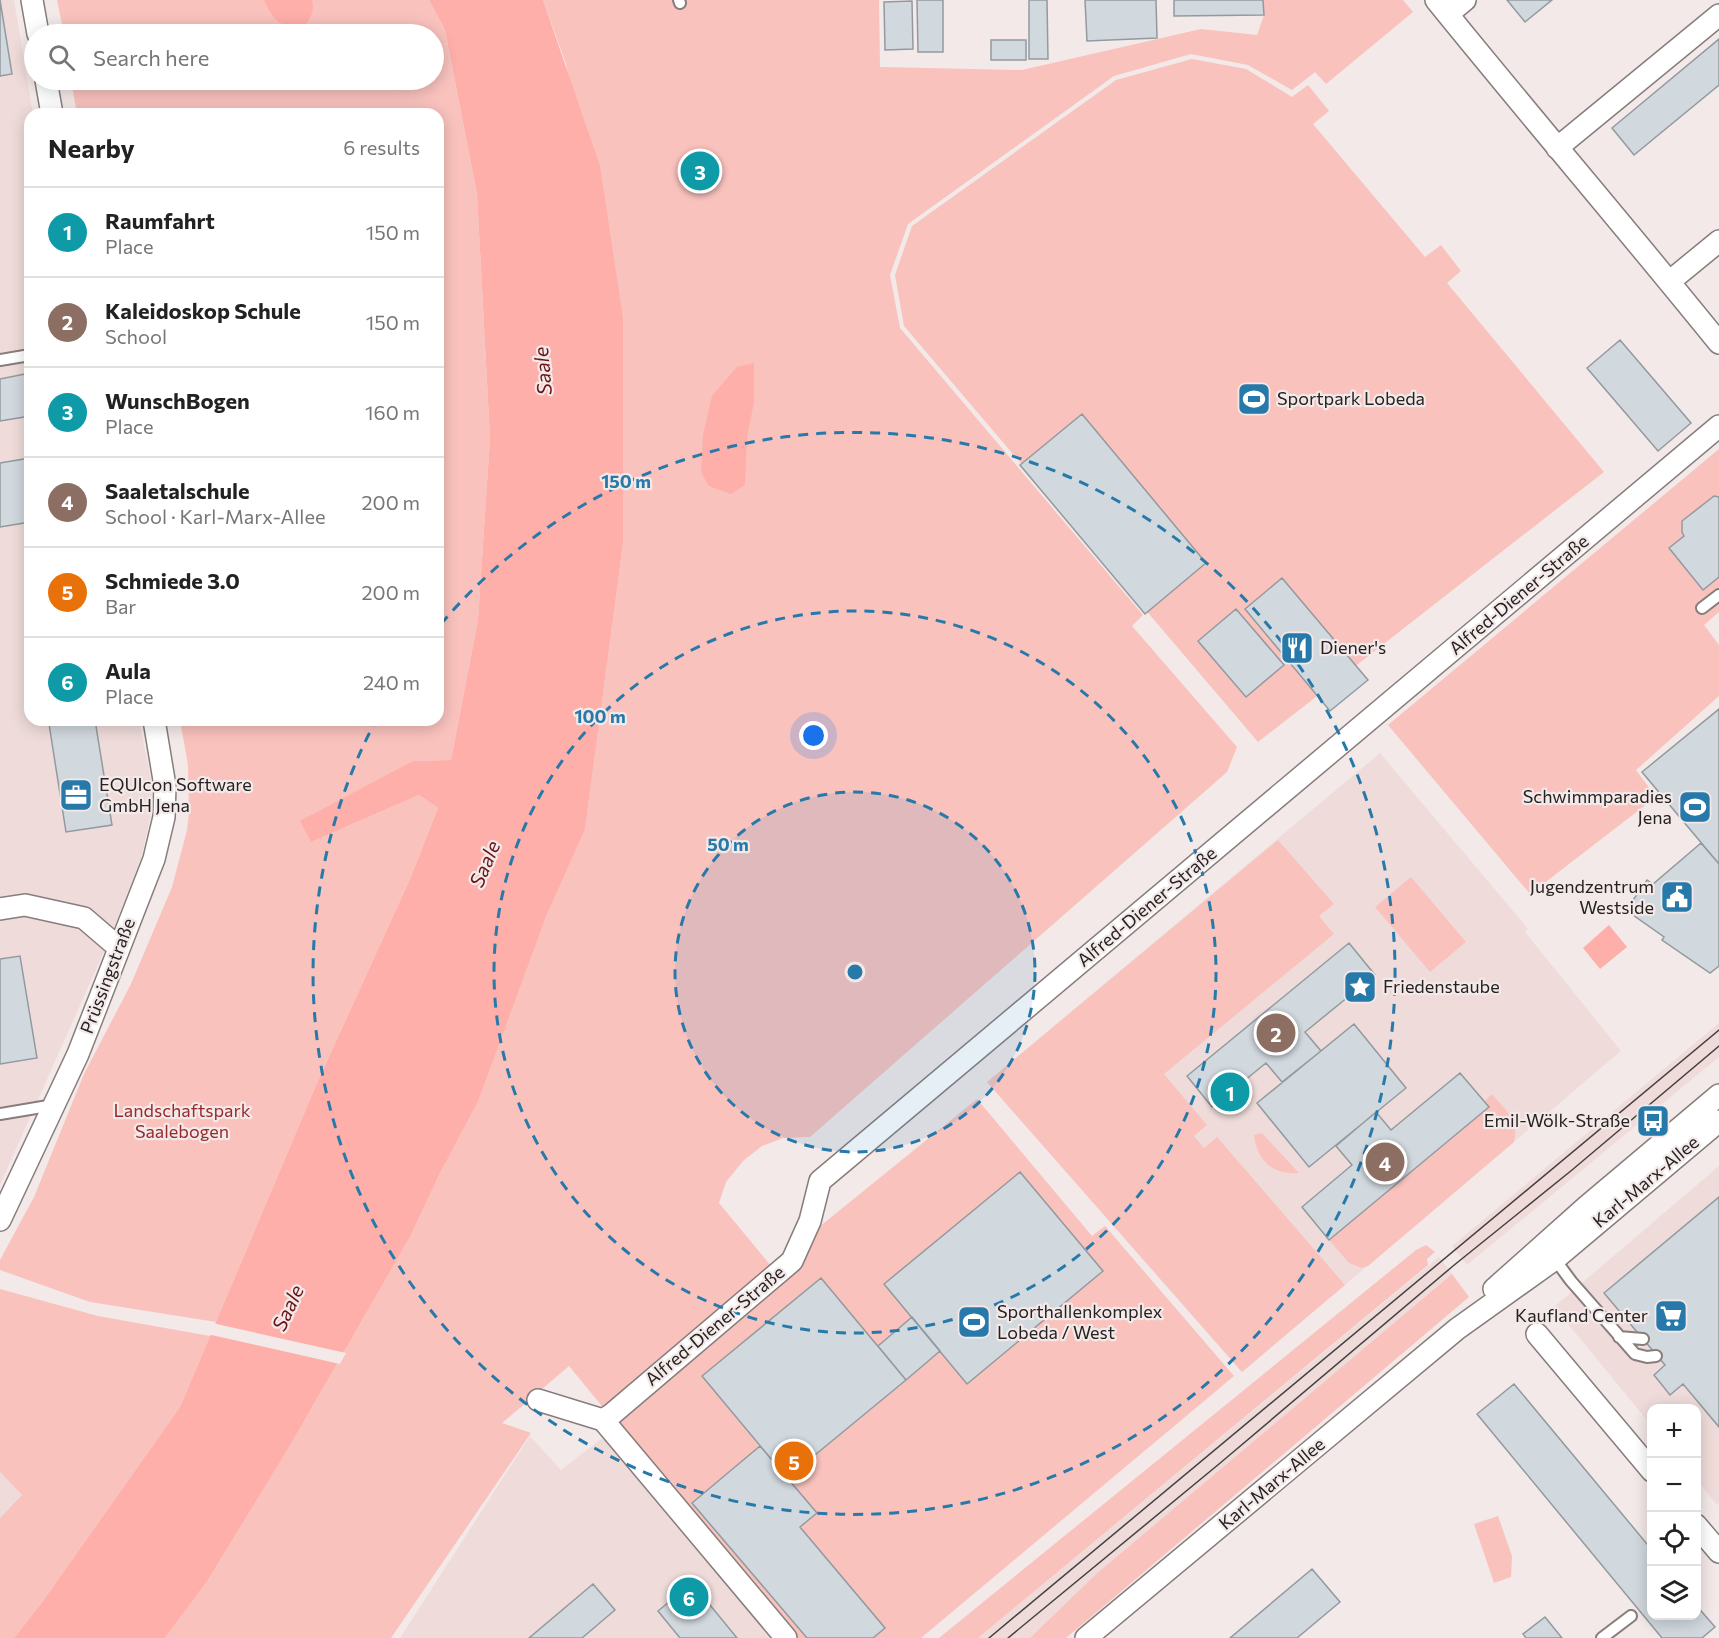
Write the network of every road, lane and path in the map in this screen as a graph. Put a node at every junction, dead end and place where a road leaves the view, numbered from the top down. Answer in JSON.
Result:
{"nodes":[{"id":1,"x":32,"y":0,"type":"edge"},
{"id":2,"x":1465,"y":0,"type":"edge"},
{"id":3,"x":1442,"y":7,"type":"edge"},
{"id":4,"x":1719,"y":15,"type":"edge"},
{"id":5,"x":36,"y":24,"type":"edge"},
{"id":6,"x":48,"y":90,"type":"edge"},
{"id":7,"x":51,"y":108,"type":"edge"},
{"id":8,"x":1557,"y":148,"type":"junction"},
{"id":9,"x":1719,"y":241,"type":"edge"},
{"id":10,"x":1669,"y":282,"type":"junction"},
{"id":11,"x":1719,"y":343,"type":"edge"},
{"id":12,"x":24,"y":356,"type":"edge"},
{"id":13,"x":0,"y":360,"type":"edge"},
{"id":14,"x":1719,"y":426,"type":"edge"},
{"id":15,"x":1719,"y":595,"type":"edge"},
{"id":16,"x":1702,"y":608,"type":"dead end"},
{"id":17,"x":155,"y":726,"type":"edge"},
{"id":18,"x":0,"y":909,"type":"edge"},
{"id":19,"x":119,"y":948,"type":"junction"},
{"id":20,"x":1719,"y":1095,"type":"edge"},
{"id":21,"x":54,"y":1105,"type":"junction"},
{"id":22,"x":0,"y":1114,"type":"edge"},
{"id":23,"x":1719,"y":1121,"type":"edge"},
{"id":24,"x":0,"y":1220,"type":"edge"},
{"id":25,"x":1549,"y":1251,"type":"junction"},
{"id":26,"x":1537,"y":1334,"type":"dead end"},
{"id":27,"x":1619,"y":1336,"type":"junction"},
{"id":28,"x":1642,"y":1339,"type":"dead end"},
{"id":29,"x":1656,"y":1356,"type":"dead end"},
{"id":30,"x":538,"y":1400,"type":"dead end"},
{"id":31,"x":608,"y":1417,"type":"junction"},
{"id":32,"x":1647,"y":1465,"type":"edge"},
{"id":33,"x":1701,"y":1531,"type":"edge"},
{"id":34,"x":1719,"y":1552,"type":"edge"},
{"id":35,"x":1631,"y":1616,"type":"dead end"},
{"id":36,"x":786,"y":1638,"type":"edge"},
{"id":37,"x":1086,"y":1638,"type":"edge"},
{"id":38,"x":1602,"y":1638,"type":"edge"}],
"edges":[{"from":1,"to":5,"type":"street"},
{"from":2,"to":3,"type":"street"},
{"from":3,"to":8,"type":"street"},
{"from":4,"to":8,"type":"street"},
{"from":6,"to":7,"type":"street"},
{"from":8,"to":10,"type":"street"},
{"from":9,"to":10,"type":"street"},
{"from":10,"to":11,"type":"street"},
{"from":12,"to":13,"type":"lane"},
{"from":14,"to":31,"type":"street","name":"Alfred-Diener-Straße"},
{"from":15,"to":16,"type":"lane"},
{"from":17,"to":19,"type":"street","name":"Prüssingstraße"},
{"from":18,"to":19,"type":"street"},
{"from":19,"to":21,"type":"street","name":"Prüssingstraße"},
{"from":20,"to":25,"type":"street","name":"Karl-Marx-Allee"},
{"from":21,"to":22,"type":"lane"},
{"from":21,"to":24,"type":"street","name":"Prüssingstraße"},
{"from":23,"to":25,"type":"street","name":"Karl-Marx-Allee"},
{"from":25,"to":27,"type":"lane"},
{"from":25,"to":37,"type":"street","name":"Karl-Marx-Allee"},
{"from":26,"to":32,"type":"street"},
{"from":27,"to":28,"type":"lane"},
{"from":27,"to":29,"type":"lane"},
{"from":30,"to":31,"type":"street"},
{"from":31,"to":36,"type":"street"},
{"from":33,"to":34,"type":"street"},
{"from":35,"to":38,"type":"lane"}]}
